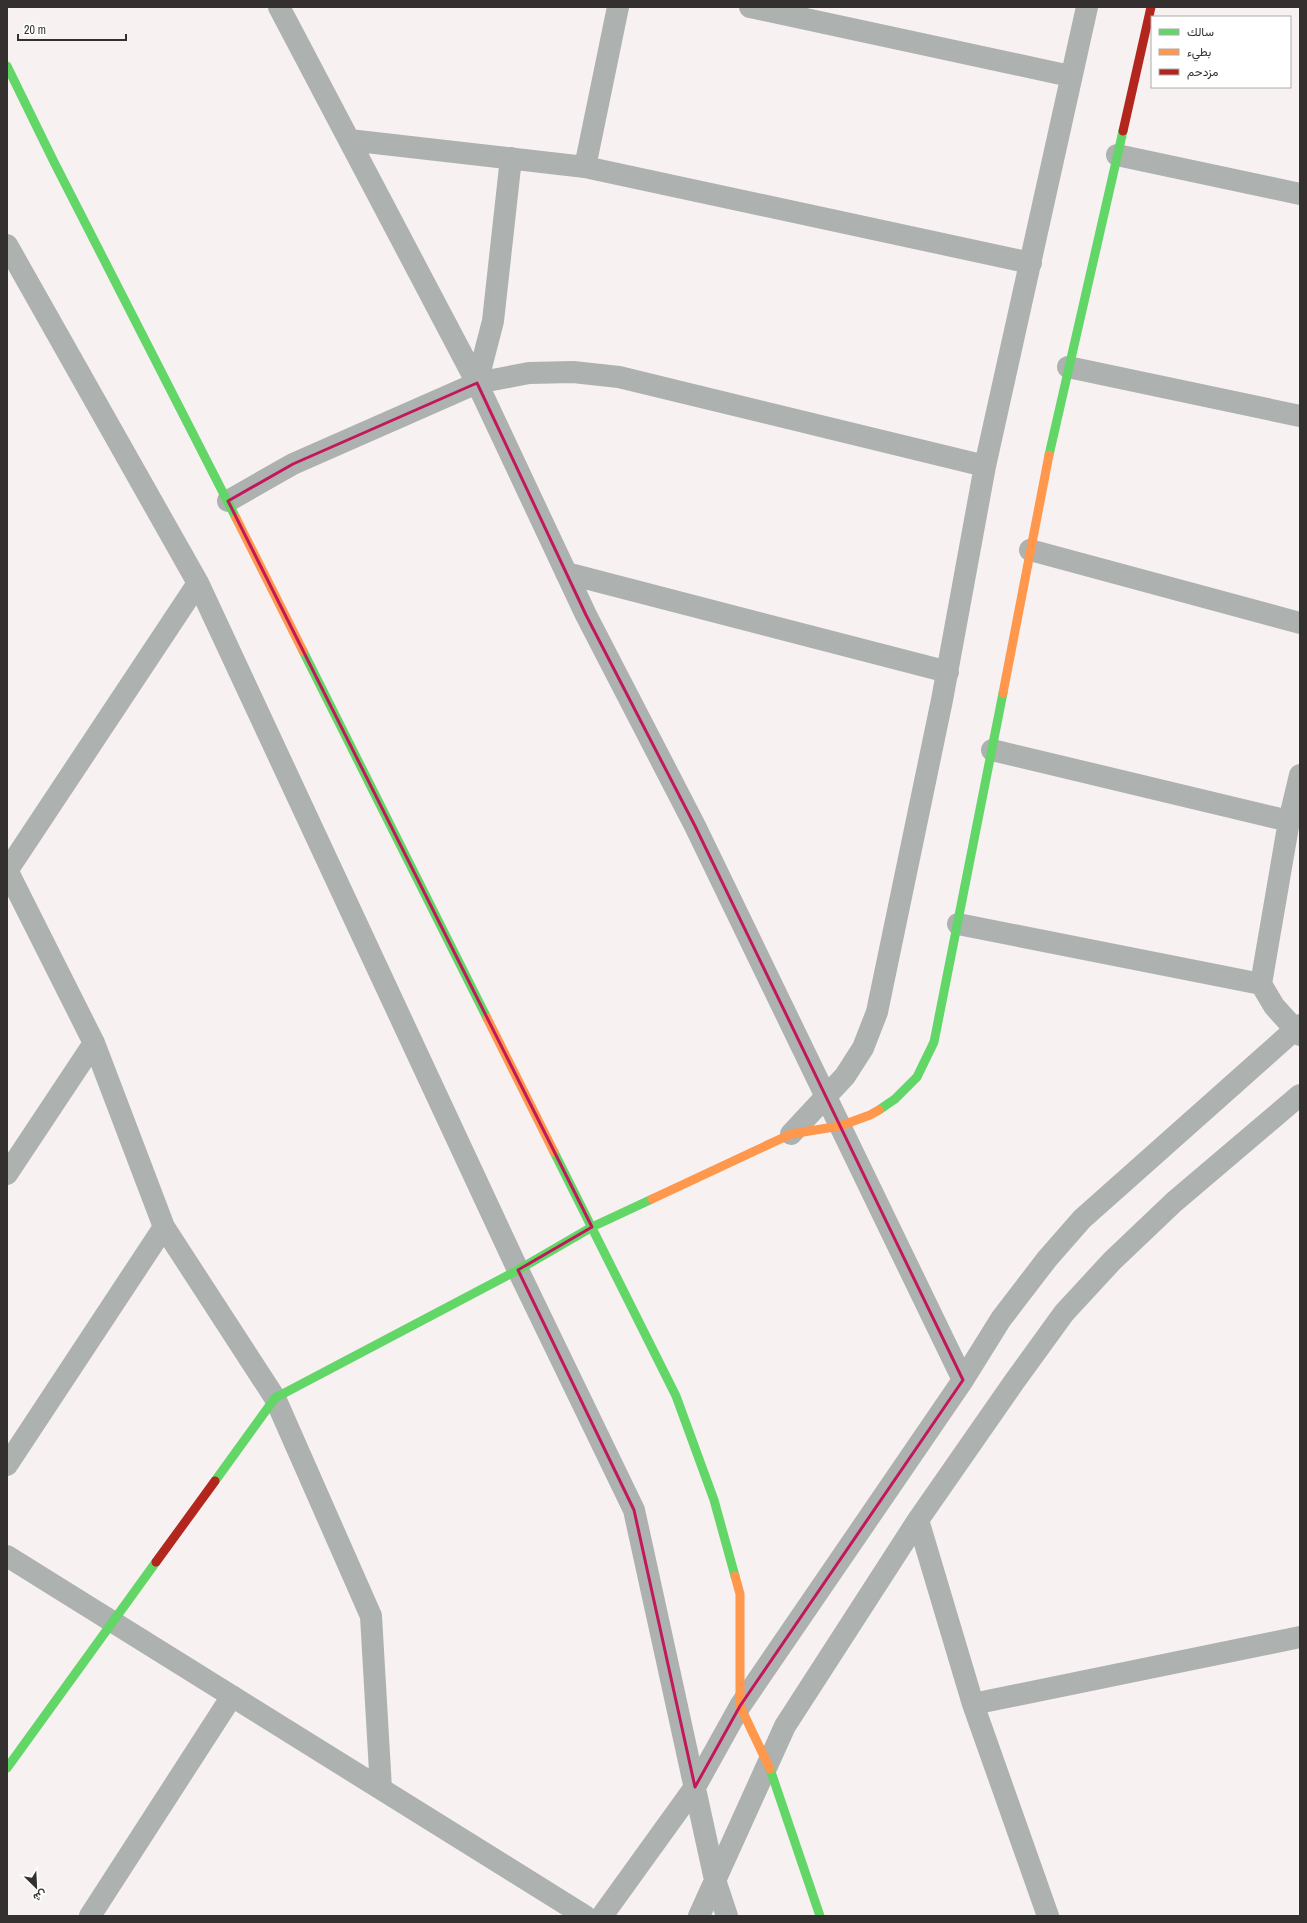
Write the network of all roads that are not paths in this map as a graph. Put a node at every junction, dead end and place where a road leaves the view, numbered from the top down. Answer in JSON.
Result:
{"nodes":[{"id":1,"x":279,"y":7,"type":"edge"},
{"id":2,"x":618,"y":7,"type":"edge"},
{"id":3,"x":750,"y":7,"type":"edge"},
{"id":4,"x":1087,"y":7,"type":"edge"},
{"id":5,"x":1151,"y":7,"type":"edge"},
{"id":6,"x":7,"y":66,"type":"edge"},
{"id":7,"x":1070,"y":76,"type":"junction"},
{"id":8,"x":349,"y":140,"type":"junction"},
{"id":9,"x":1117,"y":155,"type":"junction"},
{"id":10,"x":511,"y":158,"type":"junction"},
{"id":11,"x":585,"y":167,"type":"junction"},
{"id":12,"x":1300,"y":194,"type":"edge"},
{"id":13,"x":7,"y":245,"type":"edge"},
{"id":14,"x":1031,"y":263,"type":"junction"},
{"id":15,"x":1068,"y":366,"type":"junction"},
{"id":16,"x":477,"y":383,"type":"junction"},
{"id":17,"x":1300,"y":416,"type":"edge"},
{"id":18,"x":985,"y":466,"type":"junction"},
{"id":19,"x":228,"y":501,"type":"junction"},
{"id":20,"x":1030,"y":550,"type":"junction"},
{"id":21,"x":566,"y":573,"type":"junction"},
{"id":22,"x":198,"y":583,"type":"junction"},
{"id":23,"x":1300,"y":624,"type":"edge"},
{"id":24,"x":948,"y":672,"type":"junction"},
{"id":25,"x":992,"y":750,"type":"junction"},
{"id":26,"x":1300,"y":775,"type":"edge"},
{"id":27,"x":1289,"y":821,"type":"junction"},
{"id":28,"x":7,"y":870,"type":"edge"},
{"id":29,"x":958,"y":924,"type":"junction"},
{"id":30,"x":1261,"y":984,"type":"junction"},
{"id":31,"x":1298,"y":1030,"type":"edge"},
{"id":32,"x":94,"y":1043,"type":"junction"},
{"id":33,"x":1300,"y":1095,"type":"edge"},
{"id":34,"x":826,"y":1096,"type":"junction"},
{"id":35,"x":840,"y":1126,"type":"junction"},
{"id":36,"x":791,"y":1134,"type":"junction"},
{"id":37,"x":7,"y":1174,"type":"edge"},
{"id":38,"x":164,"y":1227,"type":"junction"},
{"id":39,"x":592,"y":1227,"type":"junction"},
{"id":40,"x":518,"y":1270,"type":"junction"},
{"id":41,"x":963,"y":1380,"type":"junction"},
{"id":42,"x":275,"y":1398,"type":"junction"},
{"id":43,"x":7,"y":1465,"type":"edge"},
{"id":44,"x":918,"y":1520,"type":"junction"},
{"id":45,"x":7,"y":1556,"type":"edge"},
{"id":46,"x":113,"y":1622,"type":"junction"},
{"id":47,"x":1300,"y":1637,"type":"edge"},
{"id":48,"x":232,"y":1696,"type":"junction"},
{"id":49,"x":974,"y":1704,"type":"junction"},
{"id":50,"x":740,"y":1706,"type":"junction"},
{"id":51,"x":768,"y":1763,"type":"junction"},
{"id":52,"x":7,"y":1768,"type":"edge"},
{"id":53,"x":695,"y":1787,"type":"junction"},
{"id":54,"x":381,"y":1789,"type":"junction"},
{"id":55,"x":715,"y":1880,"type":"junction"},
{"id":56,"x":90,"y":1916,"type":"edge"},
{"id":57,"x":585,"y":1916,"type":"edge"},
{"id":58,"x":602,"y":1916,"type":"edge"},
{"id":59,"x":699,"y":1916,"type":"edge"},
{"id":60,"x":727,"y":1916,"type":"edge"},
{"id":61,"x":820,"y":1916,"type":"edge"},
{"id":62,"x":1048,"y":1916,"type":"edge"}],
"edges":[{"from":1,"to":8,"type":"street"},
{"from":2,"to":11,"type":"street"},
{"from":3,"to":7,"type":"street"},
{"from":4,"to":7,"type":"street"},
{"from":5,"to":9,"type":"street"},
{"from":6,"to":19,"type":"street"},
{"from":7,"to":14,"type":"street"},
{"from":8,"to":10,"type":"street"},
{"from":8,"to":16,"type":"street"},
{"from":9,"to":12,"type":"street"},
{"from":9,"to":15,"type":"street"},
{"from":10,"to":11,"type":"street"},
{"from":10,"to":16,"type":"street"},
{"from":11,"to":14,"type":"street"},
{"from":13,"to":22,"type":"street"},
{"from":14,"to":18,"type":"street"},
{"from":15,"to":17,"type":"street"},
{"from":15,"to":20,"type":"street"},
{"from":16,"to":18,"type":"street"},
{"from":16,"to":19,"type":"street"},
{"from":16,"to":21,"type":"street"},
{"from":18,"to":24,"type":"street"},
{"from":19,"to":39,"type":"street"},
{"from":20,"to":23,"type":"street"},
{"from":20,"to":25,"type":"street"},
{"from":21,"to":24,"type":"street"},
{"from":21,"to":34,"type":"street"},
{"from":22,"to":28,"type":"street"},
{"from":22,"to":40,"type":"street"},
{"from":24,"to":34,"type":"street"},
{"from":25,"to":27,"type":"street"},
{"from":25,"to":29,"type":"street"},
{"from":26,"to":27,"type":"street"},
{"from":27,"to":30,"type":"street"},
{"from":28,"to":32,"type":"street"},
{"from":29,"to":30,"type":"street"},
{"from":29,"to":35,"type":"street"},
{"from":30,"to":31,"type":"street"},
{"from":31,"to":41,"type":"street"},
{"from":32,"to":37,"type":"street"},
{"from":32,"to":38,"type":"street"},
{"from":33,"to":44,"type":"street"},
{"from":34,"to":35,"type":"street"},
{"from":34,"to":36,"type":"street"},
{"from":35,"to":36,"type":"street"},
{"from":35,"to":41,"type":"street"},
{"from":36,"to":39,"type":"street"},
{"from":38,"to":42,"type":"street"},
{"from":38,"to":43,"type":"street"},
{"from":39,"to":40,"type":"street"},
{"from":39,"to":50,"type":"street"},
{"from":40,"to":42,"type":"street"},
{"from":40,"to":53,"type":"street"},
{"from":41,"to":50,"type":"street"},
{"from":42,"to":46,"type":"street"},
{"from":42,"to":54,"type":"street"},
{"from":44,"to":49,"type":"street"},
{"from":44,"to":51,"type":"street"},
{"from":45,"to":46,"type":"street"},
{"from":46,"to":48,"type":"street"},
{"from":46,"to":52,"type":"street"},
{"from":47,"to":49,"type":"street"},
{"from":48,"to":54,"type":"street"},
{"from":48,"to":56,"type":"street"},
{"from":49,"to":62,"type":"street"},
{"from":50,"to":51,"type":"street"},
{"from":50,"to":53,"type":"street"},
{"from":51,"to":55,"type":"street"},
{"from":51,"to":61,"type":"street"},
{"from":53,"to":55,"type":"street"},
{"from":53,"to":58,"type":"street"},
{"from":54,"to":57,"type":"street"},
{"from":55,"to":59,"type":"street"},
{"from":55,"to":60,"type":"street"}]}
